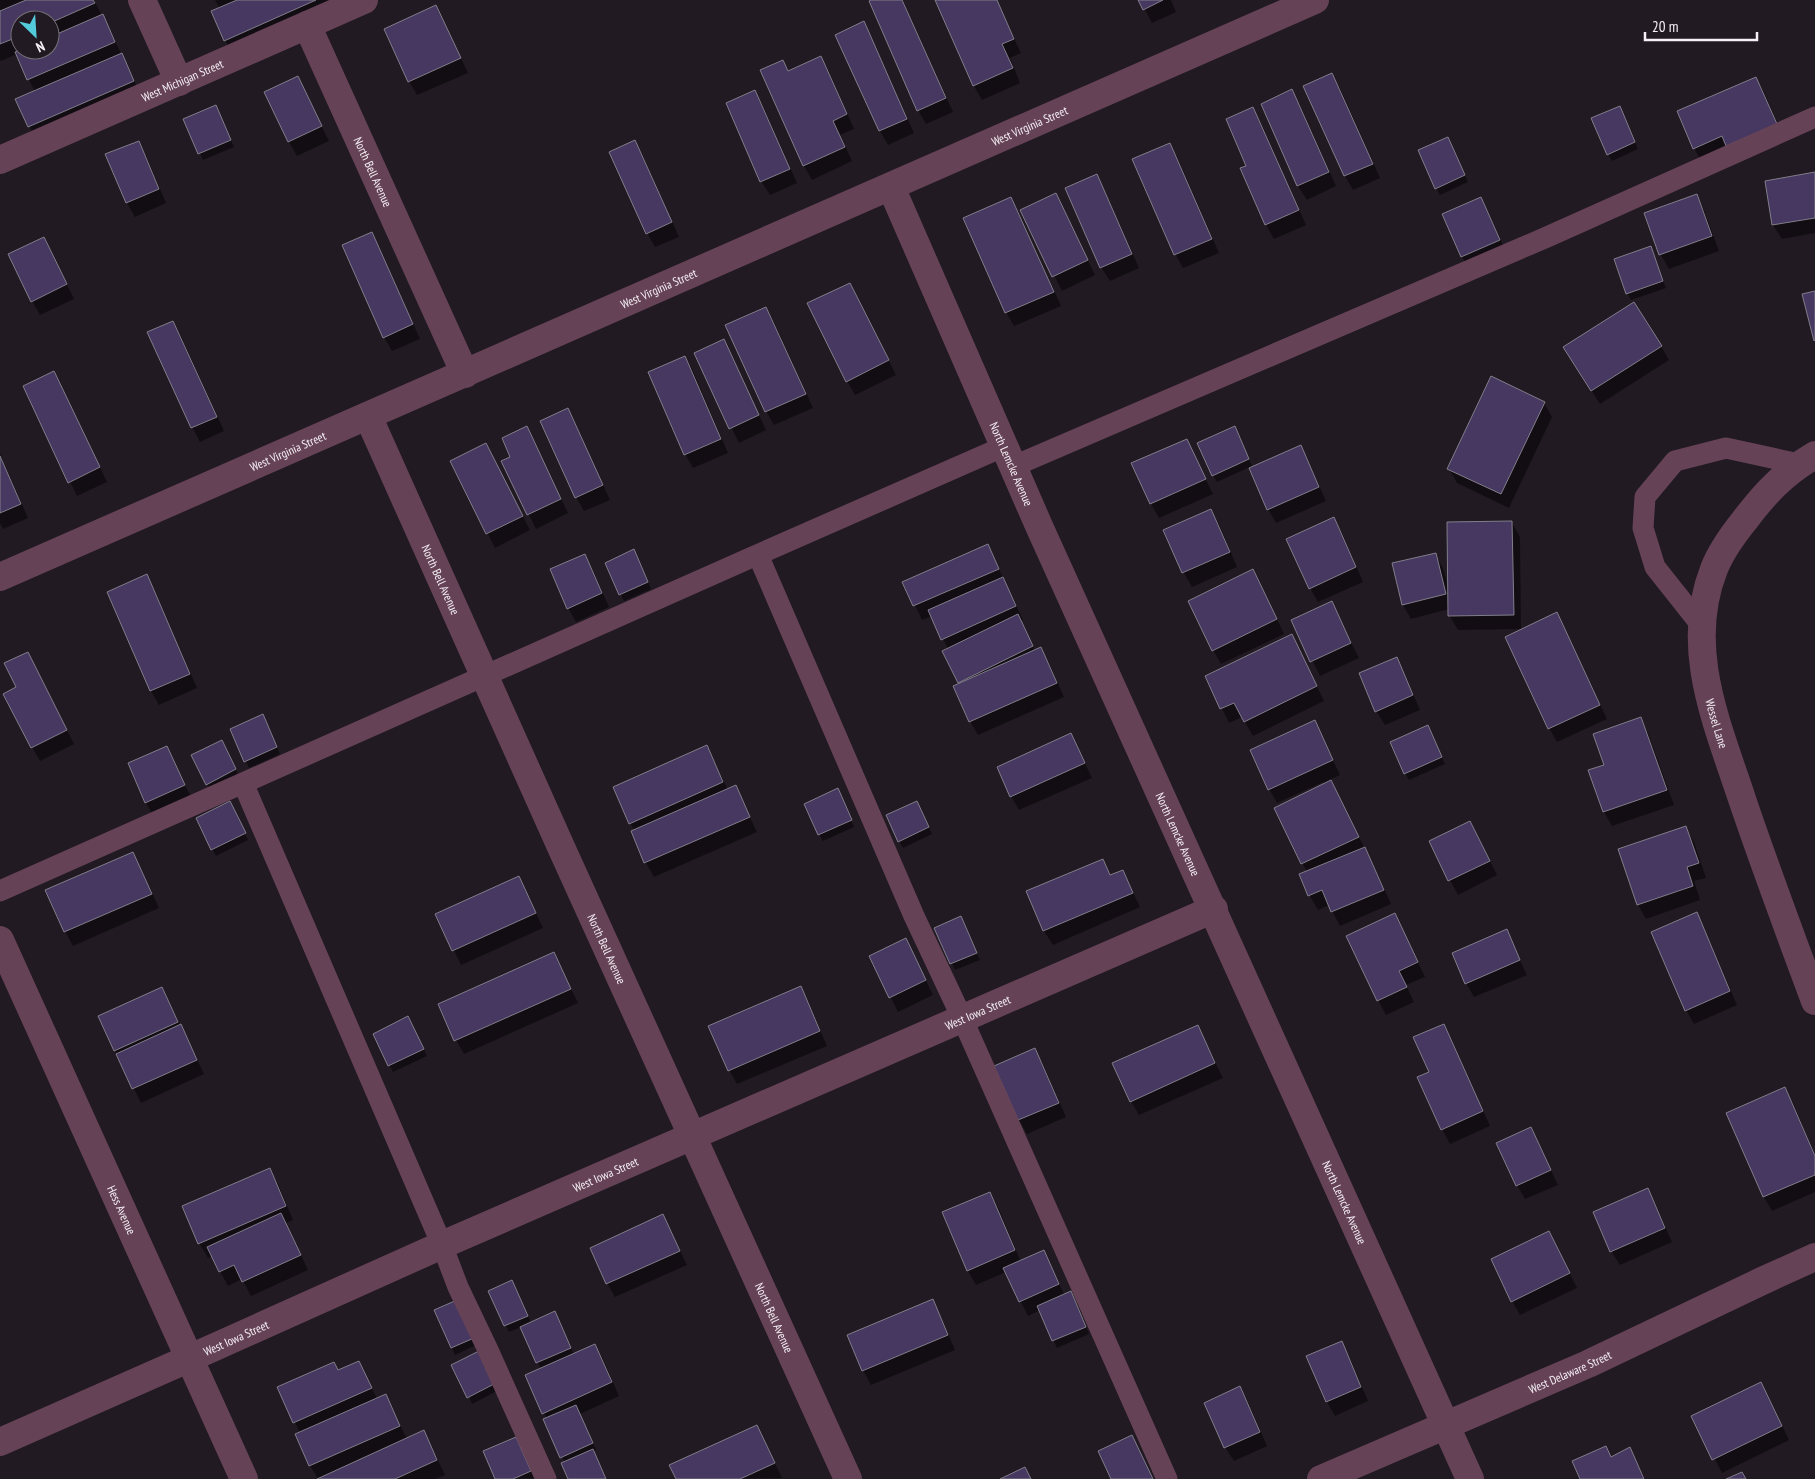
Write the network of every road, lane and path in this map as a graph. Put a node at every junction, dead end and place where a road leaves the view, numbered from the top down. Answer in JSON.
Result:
{"nodes":[{"id":1,"x":142,"y":0,"type":"edge"},
{"id":2,"x":364,"y":0,"type":"edge"},
{"id":3,"x":1316,"y":0,"type":"edge"},
{"id":4,"x":306,"y":25,"type":"junction"},
{"id":5,"x":179,"y":82,"type":"junction"},
{"id":6,"x":1815,"y":117,"type":"edge"},
{"id":7,"x":0,"y":160,"type":"edge"},
{"id":8,"x":891,"y":187,"type":"junction"},
{"id":9,"x":465,"y":374,"type":"junction"},
{"id":10,"x":368,"y":416,"type":"junction"},
{"id":11,"x":1009,"y":456,"type":"junction"},
{"id":12,"x":1807,"y":459,"type":"edge"},
{"id":13,"x":758,"y":554,"type":"junction"},
{"id":14,"x":0,"y":577,"type":"edge"},
{"id":15,"x":1701,"y":625,"type":"junction"},
{"id":16,"x":485,"y":676,"type":"junction"},
{"id":17,"x":242,"y":783,"type":"junction"},
{"id":18,"x":0,"y":891,"type":"edge"},
{"id":19,"x":1214,"y":909,"type":"junction"},
{"id":20,"x":0,"y":940,"type":"edge"},
{"id":21,"x":1815,"y":1001,"type":"edge"},
{"id":22,"x":962,"y":1018,"type":"junction"},
{"id":23,"x":694,"y":1137,"type":"junction"},
{"id":24,"x":442,"y":1245,"type":"junction"},
{"id":25,"x":1815,"y":1257,"type":"edge"},
{"id":26,"x":188,"y":1359,"type":"junction"},
{"id":27,"x":1445,"y":1424,"type":"junction"},
{"id":28,"x":0,"y":1442,"type":"edge"},
{"id":29,"x":244,"y":1479,"type":"edge"},
{"id":30,"x":546,"y":1479,"type":"edge"},
{"id":31,"x":848,"y":1479,"type":"edge"},
{"id":32,"x":1167,"y":1479,"type":"edge"},
{"id":33,"x":1321,"y":1479,"type":"edge"},
{"id":34,"x":1470,"y":1479,"type":"edge"}],
"edges":[{"from":1,"to":5,"type":"street"},
{"from":2,"to":4,"type":"street","name":"West Michigan Street"},
{"from":3,"to":8,"type":"street","name":"West Virginia Street"},
{"from":4,"to":5,"type":"street","name":"West Michigan Street"},
{"from":4,"to":9,"type":"street","name":"North Bell Avenue"},
{"from":5,"to":7,"type":"street","name":"West Michigan Street"},
{"from":6,"to":11,"type":"lane"},
{"from":8,"to":9,"type":"street","name":"West Virginia Street"},
{"from":8,"to":11,"type":"street","name":"North Lemcke Avenue"},
{"from":9,"to":10,"type":"street","name":"West Virginia Street"},
{"from":10,"to":14,"type":"street","name":"West Virginia Street"},
{"from":10,"to":16,"type":"street","name":"North Bell Avenue"},
{"from":11,"to":13,"type":"lane"},
{"from":11,"to":19,"type":"street","name":"North Lemcke Avenue"},
{"from":12,"to":15,"type":"street","name":"Wessel Lane"},
{"from":12,"to":15,"type":"lane"},
{"from":13,"to":16,"type":"lane"},
{"from":13,"to":22,"type":"lane"},
{"from":15,"to":21,"type":"street","name":"Wessel Lane"},
{"from":16,"to":17,"type":"lane"},
{"from":16,"to":23,"type":"street","name":"North Bell Avenue"},
{"from":17,"to":18,"type":"lane"},
{"from":17,"to":24,"type":"lane"},
{"from":19,"to":22,"type":"street","name":"West Iowa Street"},
{"from":19,"to":27,"type":"street","name":"North Lemcke Avenue"},
{"from":20,"to":26,"type":"street","name":"Hess Avenue"},
{"from":22,"to":23,"type":"street","name":"West Iowa Street"},
{"from":22,"to":32,"type":"lane"},
{"from":23,"to":24,"type":"street","name":"West Iowa Street"},
{"from":23,"to":31,"type":"street","name":"North Bell Avenue"},
{"from":24,"to":26,"type":"street","name":"West Iowa Street"},
{"from":24,"to":30,"type":"lane"},
{"from":25,"to":27,"type":"street","name":"West Delaware Street"},
{"from":26,"to":28,"type":"street","name":"West Iowa Street"},
{"from":26,"to":29,"type":"street","name":"Hess Avenue"},
{"from":27,"to":33,"type":"street","name":"West Delaware Street"},
{"from":27,"to":34,"type":"street","name":"North Lemcke Avenue"}]}
